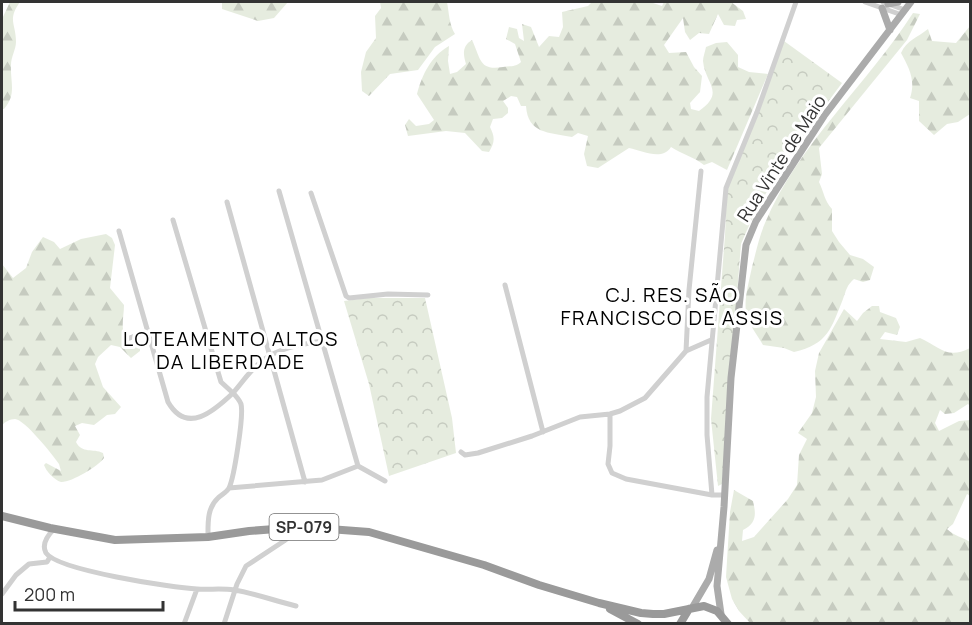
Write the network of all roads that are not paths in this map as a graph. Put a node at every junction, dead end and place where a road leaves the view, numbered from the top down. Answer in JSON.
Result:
{"nodes":[{"id":1,"x":796,"y":2,"type":"edge"},
{"id":2,"x":865,"y":2,"type":"edge"},
{"id":3,"x":898,"y":2,"type":"edge"},
{"id":4,"x":911,"y":2,"type":"edge"},
{"id":5,"x":885,"y":4,"type":"edge"},
{"id":6,"x":903,"y":13,"type":"junction"},
{"id":7,"x":890,"y":30,"type":"junction"},
{"id":8,"x":701,"y":171,"type":"dead end"},
{"id":9,"x":279,"y":191,"type":"dead end"},
{"id":10,"x":311,"y":193,"type":"dead end"},
{"id":11,"x":227,"y":202,"type":"dead end"},
{"id":12,"x":173,"y":220,"type":"dead end"},
{"id":13,"x":119,"y":231,"type":"dead end"},
{"id":14,"x":505,"y":285,"type":"dead end"},
{"id":15,"x":428,"y":295,"type":"dead end"},
{"id":16,"x":148,"y":331,"type":"junction"},
{"id":17,"x":127,"y":339,"type":"dead end"},
{"id":18,"x":711,"y":340,"type":"junction"},
{"id":19,"x":323,"y":342,"type":"junction"},
{"id":20,"x":686,"y":351,"type":"junction"},
{"id":21,"x":270,"y":356,"type":"junction"},
{"id":22,"x":233,"y":393,"type":"junction"},
{"id":23,"x":610,"y":414,"type":"junction"},
{"id":24,"x":543,"y":432,"type":"junction"},
{"id":25,"x":460,"y":452,"type":"dead end"},
{"id":26,"x":358,"y":466,"type":"junction"},
{"id":27,"x":385,"y":481,"type":"dead end"},
{"id":28,"x":305,"y":482,"type":"junction"},
{"id":29,"x":229,"y":488,"type":"junction"},
{"id":30,"x":712,"y":495,"type":"junction"},
{"id":31,"x":724,"y":495,"type":"junction"},
{"id":32,"x":2,"y":516,"type":"edge"},
{"id":33,"x":302,"y":527,"type":"junction"},
{"id":34,"x":54,"y":529,"type":"junction"},
{"id":35,"x":722,"y":534,"type":"junction"},
{"id":36,"x":208,"y":537,"type":"junction"},
{"id":37,"x":50,"y":557,"type":"junction"},
{"id":38,"x":197,"y":590,"type":"junction"},
{"id":39,"x":235,"y":590,"type":"junction"},
{"id":40,"x":2,"y":594,"type":"edge"},
{"id":41,"x":599,"y":603,"type":"junction"},
{"id":42,"x":296,"y":606,"type":"dead end"},
{"id":43,"x":690,"y":609,"type":"junction"},
{"id":44,"x":725,"y":620,"type":"edge"},
{"id":45,"x":184,"y":624,"type":"edge"},
{"id":46,"x":224,"y":624,"type":"edge"},
{"id":47,"x":638,"y":624,"type":"edge"},
{"id":48,"x":680,"y":624,"type":"edge"}],
"edges":[{"from":1,"to":18,"type":"street"},
{"from":2,"to":5,"type":"street"},
{"from":3,"to":5,"type":"main road"},
{"from":4,"to":6,"type":"main road","name":"Rua Vinte de Maio"},
{"from":5,"to":6,"type":"street"},
{"from":5,"to":7,"type":"main road"},
{"from":6,"to":7,"type":"main road","name":"Rua Vinte de Maio"},
{"from":7,"to":31,"type":"main road","name":"Rua Vinte de Maio"},
{"from":8,"to":20,"type":"street"},
{"from":9,"to":19,"type":"street"},
{"from":10,"to":15,"type":"street"},
{"from":11,"to":21,"type":"street"},
{"from":12,"to":22,"type":"street"},
{"from":13,"to":16,"type":"street"},
{"from":14,"to":24,"type":"street"},
{"from":16,"to":17,"type":"street"},
{"from":16,"to":22,"type":"street"},
{"from":18,"to":20,"type":"street"},
{"from":18,"to":30,"type":"street"},
{"from":19,"to":21,"type":"street"},
{"from":19,"to":26,"type":"street"},
{"from":20,"to":23,"type":"street"},
{"from":21,"to":22,"type":"street"},
{"from":21,"to":28,"type":"street"},
{"from":22,"to":29,"type":"street"},
{"from":23,"to":24,"type":"street"},
{"from":23,"to":30,"type":"street"},
{"from":24,"to":25,"type":"street"},
{"from":26,"to":27,"type":"street"},
{"from":26,"to":28,"type":"street"},
{"from":28,"to":29,"type":"street"},
{"from":29,"to":36,"type":"street"},
{"from":30,"to":31,"type":"street"},
{"from":31,"to":35,"type":"main road","name":"Rua Vinte de Maio"},
{"from":32,"to":34,"type":"highway","number":"SP-079"},
{"from":33,"to":36,"type":"highway","number":"SP-079"},
{"from":33,"to":39,"type":"street"},
{"from":33,"to":41,"type":"highway","number":"SP-079"},
{"from":34,"to":36,"type":"highway","number":"SP-079"},
{"from":34,"to":37,"type":"street"},
{"from":35,"to":43,"type":"main road","name":"Rua Vinte de Maio"},
{"from":35,"to":44,"type":"main road","name":"Rua Vinte de Maio"},
{"from":37,"to":38,"type":"street"},
{"from":37,"to":40,"type":"street"},
{"from":38,"to":39,"type":"street"},
{"from":38,"to":45,"type":"street"},
{"from":39,"to":42,"type":"street"},
{"from":39,"to":46,"type":"street"},
{"from":41,"to":43,"type":"highway","number":"SP-079"},
{"from":41,"to":47,"type":"highway","number":"SP-079"},
{"from":43,"to":44,"type":"highway","number":"SP-079"},
{"from":43,"to":48,"type":"highway"}]}
